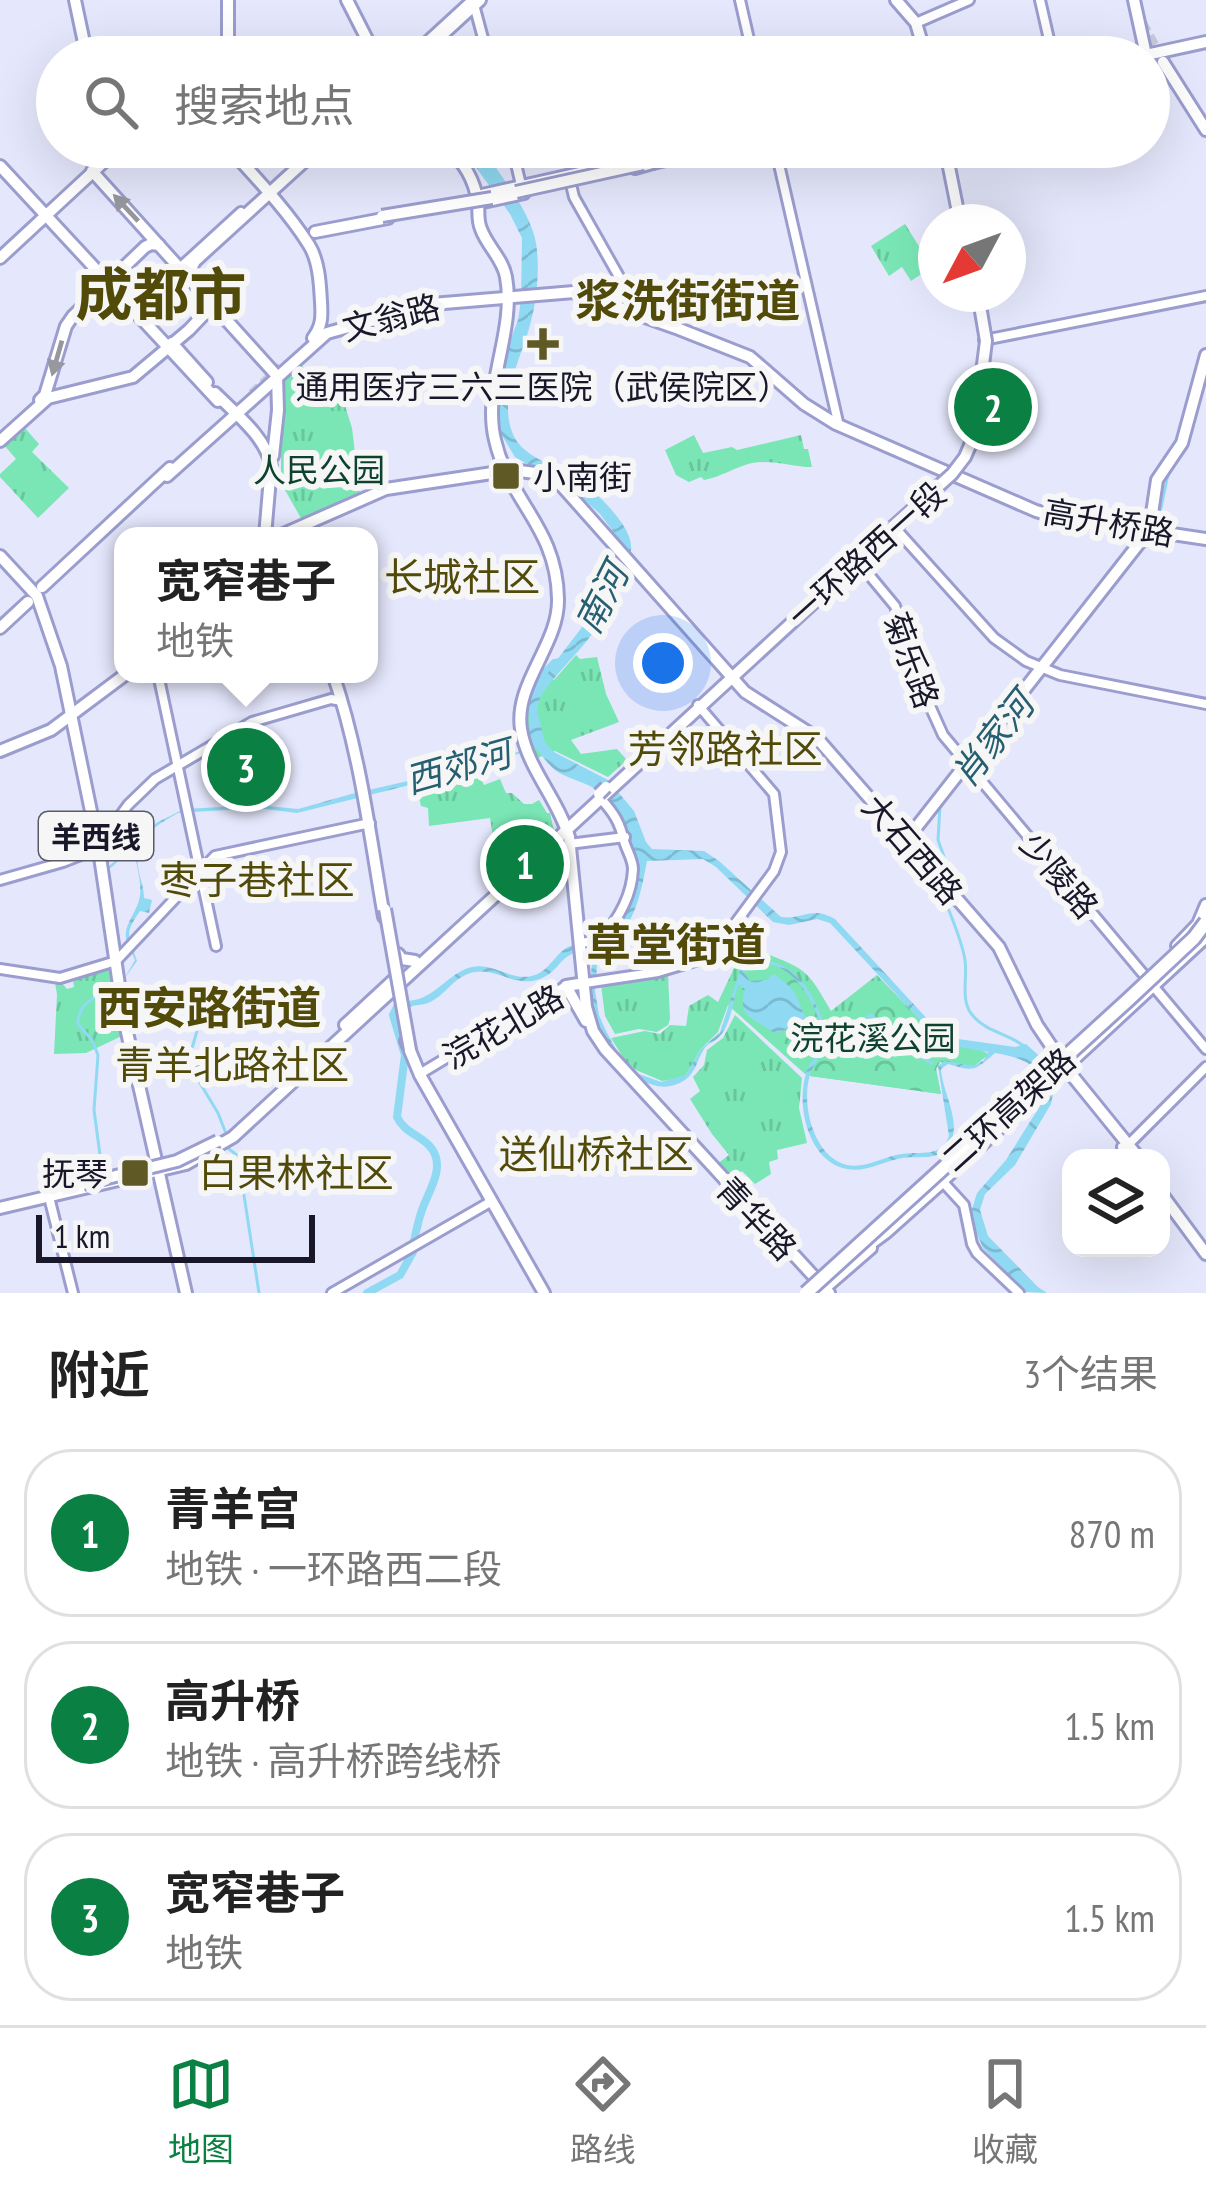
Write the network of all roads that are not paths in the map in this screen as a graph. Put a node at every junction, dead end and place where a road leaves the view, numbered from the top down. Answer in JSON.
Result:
{"nodes":[{"id":1,"x":226,"y":0,"type":"edge"},
{"id":2,"x":349,"y":0,"type":"edge"},
{"id":3,"x":740,"y":0,"type":"edge"},
{"id":4,"x":898,"y":0,"type":"edge"},
{"id":5,"x":969,"y":0,"type":"edge"},
{"id":6,"x":1040,"y":0,"type":"edge"},
{"id":7,"x":1136,"y":0,"type":"edge"},
{"id":8,"x":476,"y":2,"type":"edge"},
{"id":9,"x":74,"y":5,"type":"edge"},
{"id":10,"x":1139,"y":18,"type":"tunnel mouth"},
{"id":11,"x":918,"y":23,"type":"junction"},
{"id":12,"x":81,"y":36,"type":"edge"},
{"id":13,"x":226,"y":36,"type":"edge"},
{"id":14,"x":367,"y":36,"type":"edge"},
{"id":15,"x":438,"y":36,"type":"edge"},
{"id":16,"x":483,"y":36,"type":"edge"},
{"id":17,"x":748,"y":36,"type":"edge"},
{"id":18,"x":922,"y":36,"type":"edge"},
{"id":19,"x":1048,"y":36,"type":"edge"},
{"id":20,"x":1147,"y":36,"type":"tunnel mouth"},
{"id":21,"x":1206,"y":43,"type":"edge"},
{"id":22,"x":1170,"y":52,"type":"edge"},
{"id":23,"x":1170,"y":78,"type":"edge"},
{"id":24,"x":1206,"y":130,"type":"edge"},
{"id":25,"x":0,"y":160,"type":"edge"},
{"id":26,"x":89,"y":168,"type":"edge"},
{"id":27,"x":107,"y":168,"type":"edge"},
{"id":28,"x":249,"y":168,"type":"edge"},
{"id":29,"x":293,"y":168,"type":"edge"},
{"id":30,"x":294,"y":168,"type":"edge"},
{"id":31,"x":466,"y":168,"type":"edge"},
{"id":32,"x":513,"y":168,"type":"edge"},
{"id":33,"x":620,"y":168,"type":"edge"},
{"id":34,"x":623,"y":168,"type":"edge"},
{"id":35,"x":630,"y":168,"type":"edge"},
{"id":36,"x":780,"y":168,"type":"edge"},
{"id":37,"x":950,"y":168,"type":"edge"},
{"id":38,"x":568,"y":179,"type":"junction"},
{"id":39,"x":268,"y":190,"type":"junction"},
{"id":40,"x":515,"y":190,"type":"junction"},
{"id":41,"x":479,"y":200,"type":"junction"},
{"id":42,"x":957,"y":204,"type":"edge"},
{"id":43,"x":46,"y":210,"type":"junction"},
{"id":44,"x":372,"y":217,"type":"junction"},
{"id":45,"x":306,"y":231,"type":"junction"},
{"id":46,"x":159,"y":245,"type":"junction"},
{"id":47,"x":1,"y":249,"type":"edge"},
{"id":48,"x":184,"y":267,"type":"junction"},
{"id":49,"x":110,"y":280,"type":"junction"},
{"id":50,"x":202,"y":292,"type":"junction"},
{"id":51,"x":510,"y":294,"type":"junction"},
{"id":52,"x":1206,"y":296,"type":"edge"},
{"id":53,"x":631,"y":306,"type":"junction"},
{"id":54,"x":980,"y":312,"type":"edge"},
{"id":55,"x":980,"y":312,"type":"edge"},
{"id":56,"x":202,"y":316,"type":"junction"},
{"id":57,"x":322,"y":329,"type":"junction"},
{"id":58,"x":985,"y":339,"type":"junction"},
{"id":59,"x":176,"y":350,"type":"junction"},
{"id":60,"x":1206,"y":356,"type":"edge"},
{"id":61,"x":276,"y":370,"type":"junction"},
{"id":62,"x":46,"y":396,"type":"junction"},
{"id":63,"x":231,"y":413,"type":"junction"},
{"id":64,"x":838,"y":422,"type":"junction"},
{"id":65,"x":213,"y":430,"type":"dead end"},
{"id":66,"x":0,"y":439,"type":"edge"},
{"id":67,"x":271,"y":466,"type":"junction"},
{"id":68,"x":505,"y":472,"type":"junction"},
{"id":69,"x":952,"y":472,"type":"junction"},
{"id":70,"x":167,"y":473,"type":"junction"},
{"id":71,"x":263,"y":527,"type":"edge"},
{"id":72,"x":264,"y":527,"type":"edge"},
{"id":73,"x":303,"y":527,"type":"edge"},
{"id":74,"x":890,"y":529,"type":"junction"},
{"id":75,"x":1149,"y":529,"type":"junction"},
{"id":76,"x":1206,"y":536,"type":"edge"},
{"id":77,"x":0,"y":558,"type":"edge"},
{"id":78,"x":856,"y":559,"type":"junction"},
{"id":79,"x":34,"y":595,"type":"junction"},
{"id":80,"x":0,"y":626,"type":"edge"},
{"id":81,"x":1046,"y":670,"type":"junction"},
{"id":82,"x":728,"y":676,"type":"junction"},
{"id":83,"x":114,"y":681,"type":"edge"},
{"id":84,"x":160,"y":683,"type":"edge"},
{"id":85,"x":337,"y":683,"type":"edge"},
{"id":86,"x":340,"y":696,"type":"junction"},
{"id":87,"x":1206,"y":704,"type":"edge"},
{"id":88,"x":698,"y":706,"type":"junction"},
{"id":89,"x":69,"y":715,"type":"junction"},
{"id":90,"x":0,"y":750,"type":"edge"},
{"id":91,"x":179,"y":767,"type":"junction"},
{"id":92,"x":970,"y":767,"type":"junction"},
{"id":93,"x":605,"y":792,"type":"junction"},
{"id":94,"x":370,"y":823,"type":"junction"},
{"id":95,"x":568,"y":830,"type":"junction"},
{"id":96,"x":624,"y":837,"type":"junction"},
{"id":97,"x":905,"y":842,"type":"junction"},
{"id":98,"x":98,"y":849,"type":"junction"},
{"id":99,"x":201,"y":870,"type":"junction"},
{"id":100,"x":0,"y":881,"type":"edge"},
{"id":101,"x":382,"y":884,"type":"junction"},
{"id":102,"x":1206,"y":914,"type":"edge"},
{"id":103,"x":1206,"y":934,"type":"edge"},
{"id":104,"x":216,"y":946,"type":"dead end"},
{"id":105,"x":580,"y":947,"type":"junction"},
{"id":106,"x":115,"y":962,"type":"junction"},
{"id":107,"x":415,"y":965,"type":"junction"},
{"id":108,"x":1163,"y":966,"type":"junction"},
{"id":109,"x":0,"y":969,"type":"edge"},
{"id":110,"x":1150,"y":982,"type":"junction"},
{"id":111,"x":394,"y":983,"type":"junction"},
{"id":112,"x":588,"y":983,"type":"junction"},
{"id":113,"x":566,"y":986,"type":"junction"},
{"id":114,"x":583,"y":1009,"type":"junction"},
{"id":115,"x":1073,"y":1046,"type":"junction"},
{"id":116,"x":1206,"y":1049,"type":"edge"},
{"id":117,"x":218,"y":1057,"type":"dead end"},
{"id":118,"x":415,"y":1060,"type":"junction"},
{"id":119,"x":1206,"y":1066,"type":"edge"},
{"id":120,"x":1059,"y":1067,"type":"junction"},
{"id":121,"x":136,"y":1075,"type":"junction"},
{"id":122,"x":1041,"y":1083,"type":"junction"},
{"id":123,"x":239,"y":1126,"type":"junction"},
{"id":124,"x":1126,"y":1145,"type":"junction"},
{"id":125,"x":1129,"y":1149,"type":"edge"},
{"id":126,"x":946,"y":1162,"type":"junction"},
{"id":127,"x":157,"y":1167,"type":"junction"},
{"id":128,"x":942,"y":1181,"type":"junction"},
{"id":129,"x":67,"y":1189,"type":"junction"},
{"id":130,"x":42,"y":1196,"type":"junction"},
{"id":131,"x":494,"y":1200,"type":"junction"},
{"id":132,"x":1170,"y":1202,"type":"edge"},
{"id":133,"x":0,"y":1205,"type":"edge"},
{"id":134,"x":862,"y":1246,"type":"junction"},
{"id":135,"x":1204,"y":1246,"type":"edge"},
{"id":136,"x":818,"y":1290,"type":"edge"},
{"id":137,"x":73,"y":1293,"type":"edge"},
{"id":138,"x":184,"y":1293,"type":"edge"},
{"id":139,"x":332,"y":1293,"type":"edge"},
{"id":140,"x":546,"y":1293,"type":"edge"},
{"id":141,"x":1019,"y":1293,"type":"edge"}],
"edges":[{"from":1,"to":13,"type":"main road"},
{"from":2,"to":14,"type":"main road"},
{"from":3,"to":17,"type":"street"},
{"from":4,"to":11,"type":"main road"},
{"from":5,"to":11,"type":"street"},
{"from":6,"to":19,"type":"street"},
{"from":7,"to":10,"type":"main road"},
{"from":7,"to":20,"type":"main road"},
{"from":8,"to":15,"type":"main road"},
{"from":8,"to":16,"type":"street"},
{"from":9,"to":12,"type":"main road"},
{"from":11,"to":18,"type":"main road"},
{"from":21,"to":22,"type":"main road"},
{"from":23,"to":24,"type":"main road"},
{"from":25,"to":43,"type":"main road"},
{"from":26,"to":43,"type":"main road"},
{"from":46,"to":27,"type":"main road","one_way":true},
{"from":28,"to":39,"type":"main road"},
{"from":29,"to":39,"type":"main road"},
{"from":30,"to":39,"type":"main road"},
{"from":31,"to":41,"type":"main road"},
{"from":32,"to":40,"type":"street"},
{"from":33,"to":38,"type":"main road"},
{"from":34,"to":44,"type":"main road","bridge":true},
{"from":35,"to":38,"type":"main road"},
{"from":36,"to":64,"type":"street"},
{"from":37,"to":42,"type":"main road"},
{"from":38,"to":40,"type":"main road"},
{"from":38,"to":53,"type":"street"},
{"from":38,"to":53,"type":"street"},
{"from":39,"to":45,"type":"main road"},
{"from":39,"to":48,"type":"main road"},
{"from":40,"to":41,"type":"main road","bridge":true},
{"from":41,"to":44,"type":"main road"},
{"from":41,"to":51,"type":"main road"},
{"from":43,"to":47,"type":"main road"},
{"from":43,"to":49,"type":"main road"},
{"from":44,"to":45,"type":"main road"},
{"from":45,"to":57,"type":"main road"},
{"from":45,"to":57,"type":"main road"},
{"from":46,"to":48,"type":"main road"},
{"from":46,"to":49,"type":"main road"},
{"from":48,"to":50,"type":"main road"},
{"from":49,"to":59,"type":"main road"},
{"from":49,"to":62,"type":"main road","one_way":true},
{"from":50,"to":56,"type":"main road"},
{"from":50,"to":61,"type":"main road"},
{"from":51,"to":53,"type":"main road","name":"文翁路"},
{"from":51,"to":57,"type":"main road","name":"文翁路"},
{"from":51,"to":68,"type":"main road"},
{"from":52,"to":58,"type":"street"},
{"from":53,"to":64,"type":"main road"},
{"from":53,"to":69,"type":"main road"},
{"from":54,"to":58,"type":"main road"},
{"from":55,"to":74,"type":"main road","bridge":true},
{"from":56,"to":59,"type":"main road"},
{"from":56,"to":61,"type":"main road"},
{"from":57,"to":61,"type":"main road","name":"文翁路"},
{"from":58,"to":69,"type":"main road"},
{"from":59,"to":62,"type":"main road"},
{"from":59,"to":63,"type":"main road"},
{"from":60,"to":75,"type":"main road"},
{"from":61,"to":63,"type":"main road","name":"文翁路"},
{"from":61,"to":67,"type":"main road"},
{"from":62,"to":66,"type":"main road"},
{"from":63,"to":67,"type":"main road"},
{"from":63,"to":70,"type":"main road","name":"文翁路"},
{"from":63,"to":71,"type":"main road"},
{"from":64,"to":69,"type":"main road"},
{"from":65,"to":70,"type":"main road"},
{"from":67,"to":72,"type":"main road"},
{"from":68,"to":73,"type":"main road"},
{"from":68,"to":82,"type":"main road","name":"大石西路"},
{"from":68,"to":95,"type":"main road","name":"青华路"},
{"from":69,"to":74,"type":"main road","name":"一环路西一段"},
{"from":69,"to":75,"type":"main road","name":"高升桥路"},
{"from":70,"to":79,"type":"main road"},
{"from":74,"to":78,"type":"main road","name":"一环路西一段"},
{"from":74,"to":81,"type":"street"},
{"from":75,"to":76,"type":"main road","name":"高升桥路"},
{"from":75,"to":81,"type":"main road"},
{"from":77,"to":79,"type":"main road"},
{"from":78,"to":82,"type":"main road","name":"一环路西一段"},
{"from":78,"to":92,"type":"street","name":"菊乐路"},
{"from":79,"to":80,"type":"main road"},
{"from":79,"to":89,"type":"main road"},
{"from":81,"to":87,"type":"street"},
{"from":81,"to":92,"type":"main road"},
{"from":82,"to":88,"type":"main road","name":"一环路西一段"},
{"from":82,"to":97,"type":"main road","name":"大石西路"},
{"from":83,"to":89,"type":"main road"},
{"from":84,"to":91,"type":"street"},
{"from":85,"to":86,"type":"main road"},
{"from":86,"to":91,"type":"street"},
{"from":86,"to":94,"type":"main road"},
{"from":88,"to":93,"type":"main road","name":"一环路西一段"},
{"from":88,"to":112,"type":"street"},
{"from":89,"to":90,"type":"main road"},
{"from":89,"to":98,"type":"main road","number":"羊西线"},
{"from":91,"to":98,"type":"street"},
{"from":91,"to":99,"type":"street"},
{"from":92,"to":97,"type":"main road"},
{"from":92,"to":110,"type":"street","name":"少陵路"},
{"from":93,"to":95,"type":"main road","name":"一环路西一段"},
{"from":93,"to":96,"type":"street"},
{"from":94,"to":99,"type":"street"},
{"from":94,"to":101,"type":"main road"},
{"from":95,"to":96,"type":"street"},
{"from":95,"to":105,"type":"main road","name":"青华路"},
{"from":95,"to":107,"type":"main road","name":"一环路西一段"},
{"from":96,"to":105,"type":"street"},
{"from":97,"to":120,"type":"main road","name":"大石西路"},
{"from":98,"to":100,"type":"street"},
{"from":98,"to":106,"type":"main road","number":"羊西线"},
{"from":99,"to":104,"type":"street"},
{"from":99,"to":106,"type":"street"},
{"from":101,"to":111,"type":"main road"},
{"from":101,"to":118,"type":"main road","bridge":true},
{"from":102,"to":108,"type":"highway","name":"二环高架路","bridge":true},
{"from":102,"to":110,"type":"main road"},
{"from":103,"to":110,"type":"main road"},
{"from":103,"to":134,"type":"highway","name":"二环高架路","bridge":true},
{"from":105,"to":112,"type":"main road","name":"青华路"},
{"from":106,"to":109,"type":"street"},
{"from":106,"to":121,"type":"main road"},
{"from":107,"to":111,"type":"main road","name":"一环路西一段"},
{"from":107,"to":111,"type":"main road"},
{"from":108,"to":115,"type":"highway","bridge":true},
{"from":108,"to":134,"type":"highway","name":"二环高架路","bridge":true},
{"from":110,"to":115,"type":"main road"},
{"from":110,"to":116,"type":"street","name":"少陵路"},
{"from":110,"to":120,"type":"main road"},
{"from":111,"to":118,"type":"main road"},
{"from":111,"to":123,"type":"main road","name":"一环路西一段"},
{"from":112,"to":113,"type":"main road","name":"浣花北路"},
{"from":112,"to":114,"type":"main road","name":"青华路"},
{"from":113,"to":114,"type":"main road","name":"青华路"},
{"from":113,"to":118,"type":"street","name":"浣花北路"},
{"from":114,"to":136,"type":"main road","name":"青华路"},
{"from":115,"to":120,"type":"main road"},
{"from":117,"to":121,"type":"street"},
{"from":118,"to":131,"type":"main road"},
{"from":119,"to":124,"type":"street"},
{"from":119,"to":124,"type":"street"},
{"from":120,"to":122,"type":"main road","bridge":true},
{"from":120,"to":124,"type":"main road","name":"大石西路"},
{"from":121,"to":127,"type":"main road"},
{"from":122,"to":126,"type":"main road"},
{"from":122,"to":128,"type":"main road"},
{"from":123,"to":127,"type":"main road"},
{"from":123,"to":129,"type":"main road","bridge":true},
{"from":124,"to":125,"type":"main road","name":"大石西路"},
{"from":126,"to":134,"type":"highway","bridge":true},
{"from":126,"to":136,"type":"main road"},
{"from":127,"to":129,"type":"main road"},
{"from":127,"to":138,"type":"main road"},
{"from":128,"to":134,"type":"highway","bridge":true},
{"from":128,"to":136,"type":"main road"},
{"from":128,"to":141,"type":"street"},
{"from":129,"to":130,"type":"main road"},
{"from":130,"to":133,"type":"main road"},
{"from":130,"to":137,"type":"street"},
{"from":131,"to":139,"type":"street"},
{"from":131,"to":140,"type":"main road"},
{"from":132,"to":135,"type":"main road"},
{"from":134,"to":136,"type":"highway","name":"二环高架路","bridge":true}]}
